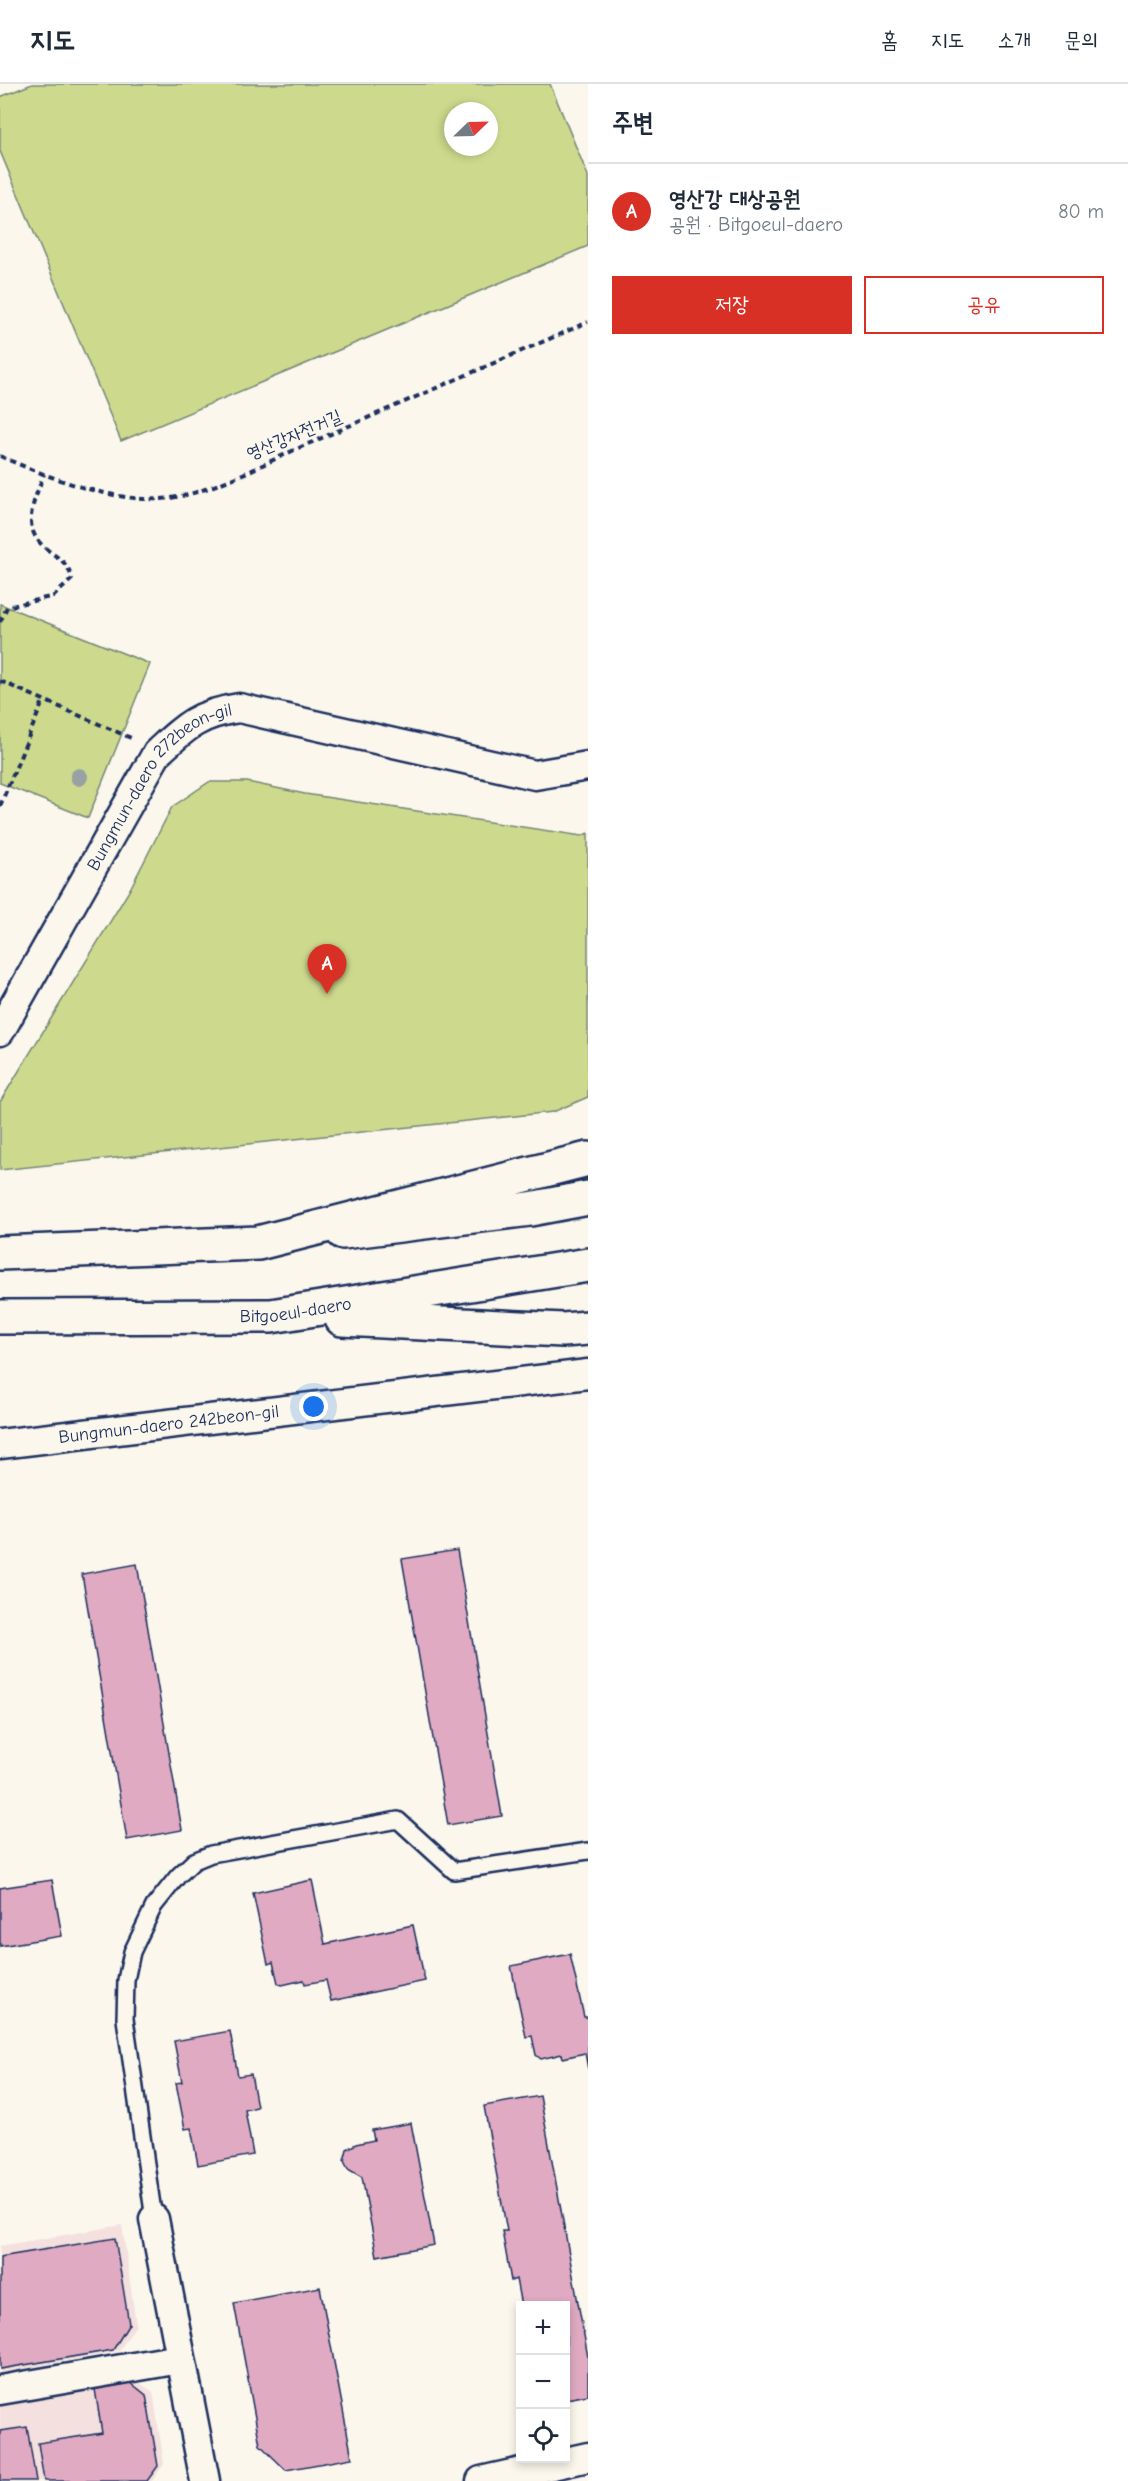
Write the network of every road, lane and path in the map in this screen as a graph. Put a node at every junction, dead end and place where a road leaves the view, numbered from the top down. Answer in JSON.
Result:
{"nodes":[{"id":1,"x":588,"y":322,"type":"edge"},
{"id":2,"x":0,"y":456,"type":"edge"},
{"id":3,"x":44,"y":474,"type":"junction"},
{"id":4,"x":0,"y":622,"type":"edge"},
{"id":5,"x":0,"y":681,"type":"edge"},
{"id":6,"x":44,"y":699,"type":"junction"},
{"id":7,"x":157,"y":753,"type":"junction"},
{"id":8,"x":588,"y":766,"type":"edge"},
{"id":9,"x":0,"y":806,"type":"edge"},
{"id":10,"x":0,"y":1031,"type":"edge"},
{"id":11,"x":588,"y":1159,"type":"edge"},
{"id":12,"x":588,"y":1198,"type":"edge"},
{"id":13,"x":258,"y":1243,"type":"junction"},
{"id":14,"x":0,"y":1253,"type":"edge"},
{"id":15,"x":588,"y":1265,"type":"edge"},
{"id":16,"x":271,"y":1316,"type":"junction"},
{"id":17,"x":0,"y":1317,"type":"edge"},
{"id":18,"x":588,"y":1328,"type":"edge"},
{"id":19,"x":588,"y":1374,"type":"edge"},
{"id":20,"x":0,"y":1444,"type":"edge"},
{"id":21,"x":588,"y":1851,"type":"edge"},
{"id":22,"x":154,"y":2219,"type":"joint"},
{"id":23,"x":180,"y":2359,"type":"junction"},
{"id":24,"x":0,"y":2390,"type":"edge"},
{"id":25,"x":588,"y":2457,"type":"edge"},
{"id":26,"x":205,"y":2481,"type":"edge"},
{"id":27,"x":482,"y":2481,"type":"edge"}],
"edges":[{"from":1,"to":3,"type":"path","name":"영산강자전거길"},
{"from":2,"to":3,"type":"path","name":"영산강자전거길"},
{"from":3,"to":4,"type":"path"},
{"from":5,"to":6,"type":"path"},
{"from":6,"to":7,"type":"path"},
{"from":6,"to":9,"type":"path"},
{"from":7,"to":8,"type":"street","name":"Bungmun-daero 272beon-gil"},
{"from":7,"to":10,"type":"street","name":"Bungmun-daero 272beon-gil"},
{"from":11,"to":13,"type":"main road"},
{"from":12,"to":13,"type":"main road"},
{"from":13,"to":14,"type":"main road"},
{"from":15,"to":16,"type":"main road","name":"Bitgoeul-daero"},
{"from":16,"to":17,"type":"main road","name":"Bitgoeul-daero"},
{"from":16,"to":18,"type":"main road"},
{"from":19,"to":20,"type":"street","name":"Bungmun-daero 242beon-gil"},
{"from":21,"to":22,"type":"lane"},
{"from":22,"to":23,"type":"street"},
{"from":23,"to":24,"type":"street"},
{"from":23,"to":26,"type":"street"},
{"from":25,"to":27,"type":"street"}]}
